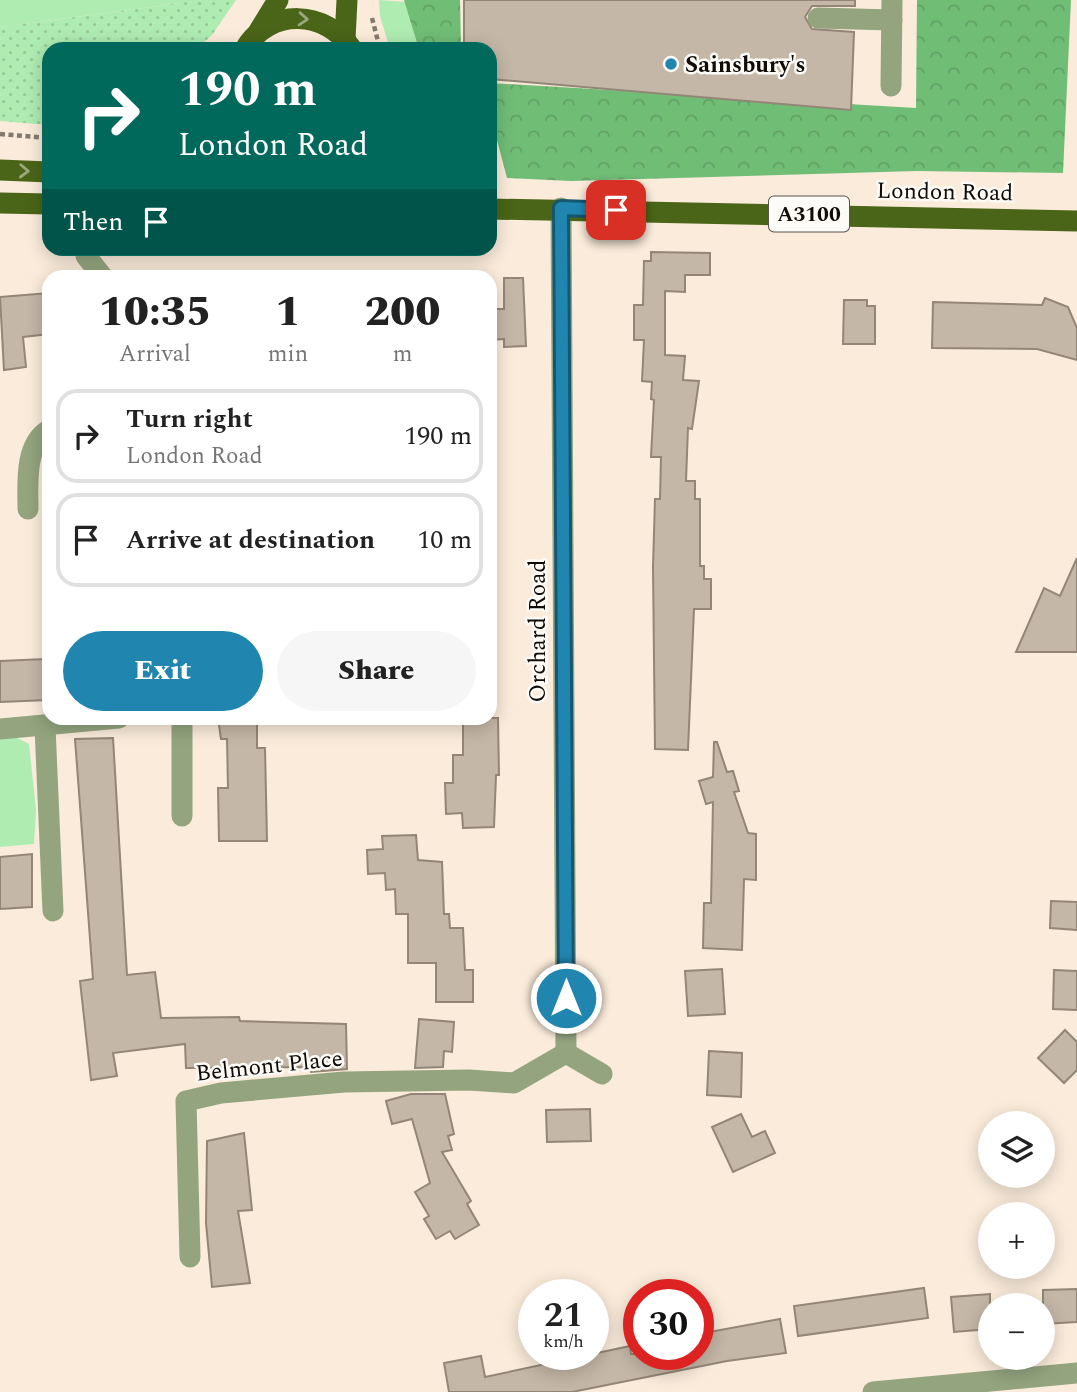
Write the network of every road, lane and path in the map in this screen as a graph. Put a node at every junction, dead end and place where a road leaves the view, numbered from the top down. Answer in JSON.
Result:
{"nodes":[{"id":1,"x":278,"y":0,"type":"edge"},
{"id":2,"x":347,"y":0,"type":"edge"},
{"id":3,"x":370,"y":7,"type":"dead end"},
{"id":4,"x":892,"y":10,"type":"edge"},
{"id":5,"x":818,"y":18,"type":"dead end"},
{"id":6,"x":251,"y":41,"type":"edge"},
{"id":7,"x":347,"y":42,"type":"edge"},
{"id":8,"x":349,"y":42,"type":"edge"},
{"id":9,"x":378,"y":42,"type":"edge"},
{"id":10,"x":891,"y":86,"type":"dead end"},
{"id":11,"x":0,"y":134,"type":"edge"},
{"id":12,"x":42,"y":137,"type":"edge"},
{"id":13,"x":0,"y":170,"type":"edge"},
{"id":14,"x":42,"y":172,"type":"edge"},
{"id":15,"x":497,"y":201,"type":"edge"},
{"id":16,"x":0,"y":203,"type":"edge"},
{"id":17,"x":42,"y":204,"type":"edge"},
{"id":18,"x":517,"y":208,"type":"junction"},
{"id":19,"x":561,"y":208,"type":"junction"},
{"id":20,"x":497,"y":209,"type":"edge"},
{"id":21,"x":1077,"y":221,"type":"edge"},
{"id":22,"x":86,"y":256,"type":"edge"},
{"id":23,"x":97,"y":270,"type":"edge"},
{"id":24,"x":42,"y":434,"type":"edge"},
{"id":25,"x":28,"y":509,"type":"dead end"},
{"id":26,"x":61,"y":725,"type":"edge"},
{"id":27,"x":182,"y":725,"type":"edge"},
{"id":28,"x":45,"y":727,"type":"junction"},
{"id":29,"x":0,"y":729,"type":"edge"},
{"id":30,"x":181,"y":816,"type":"dead end"},
{"id":31,"x":52,"y":911,"type":"dead end"},
{"id":32,"x":566,"y":1053,"type":"junction"},
{"id":33,"x":602,"y":1074,"type":"dead end"},
{"id":34,"x":190,"y":1257,"type":"dead end"},
{"id":35,"x":1077,"y":1373,"type":"edge"},
{"id":36,"x":896,"y":1390,"type":"edge"},
{"id":37,"x":873,"y":1392,"type":"edge"}],
"edges":[{"from":1,"to":6,"type":"main road"},
{"from":2,"to":8,"type":"main road"},
{"from":3,"to":9,"type":"path"},
{"from":4,"to":5,"type":"street"},
{"from":4,"to":10,"type":"street"},
{"from":6,"to":7,"type":"main road","one_way":true},
{"from":11,"to":12,"type":"path"},
{"from":13,"to":14,"type":"main road","one_way":true},
{"from":15,"to":18,"type":"main road","name":"London Road"},
{"from":16,"to":17,"type":"main road"},
{"from":18,"to":19,"type":"main road","name":"London Road","number":"A3100"},
{"from":18,"to":20,"type":"main road","name":"London Road"},
{"from":19,"to":21,"type":"main road","name":"London Road","number":"A3100"},
{"from":19,"to":32,"type":"street","name":"Orchard Road"},
{"from":22,"to":23,"type":"street"},
{"from":24,"to":25,"type":"street"},
{"from":26,"to":28,"type":"street"},
{"from":27,"to":30,"type":"street"},
{"from":28,"to":29,"type":"street"},
{"from":28,"to":31,"type":"street"},
{"from":32,"to":33,"type":"street"},
{"from":32,"to":34,"type":"street","name":"Belmont Place"},
{"from":35,"to":36,"type":"street"},
{"from":36,"to":37,"type":"street"}]}
